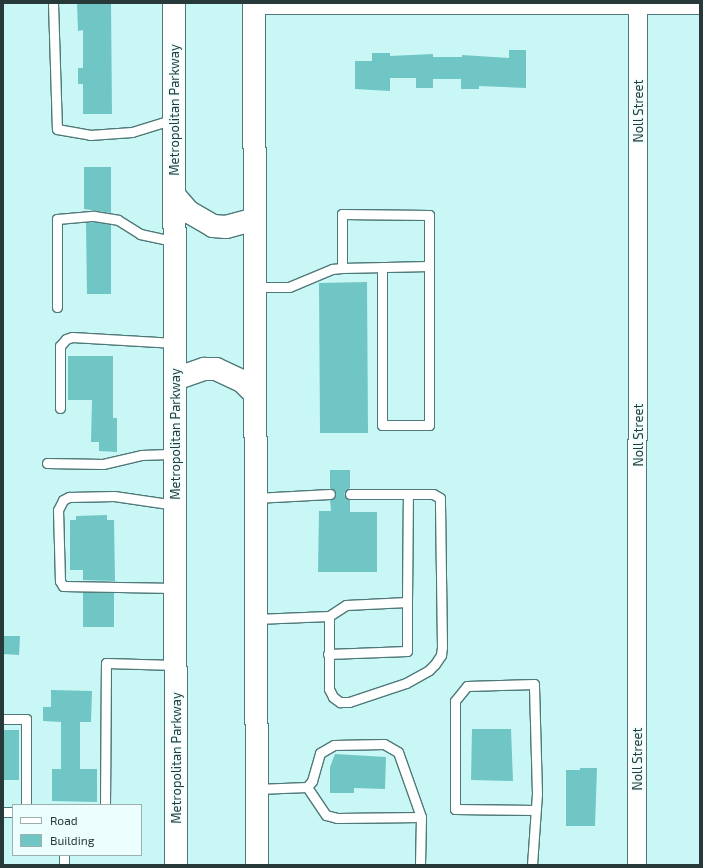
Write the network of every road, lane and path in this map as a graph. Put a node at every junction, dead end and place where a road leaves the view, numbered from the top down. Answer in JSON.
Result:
{"nodes":[{"id":1,"x":53,"y":3,"type":"edge"},
{"id":2,"x":174,"y":3,"type":"edge"},
{"id":3,"x":254,"y":4,"type":"edge"},
{"id":4,"x":638,"y":4,"type":"junction"},
{"id":5,"x":700,"y":5,"type":"edge"},
{"id":6,"x":175,"y":119,"type":"junction"},
{"id":7,"x":174,"y":195,"type":"junction"},
{"id":8,"x":255,"y":219,"type":"junction"},
{"id":9,"x":174,"y":241,"type":"junction"},
{"id":10,"x":428,"y":266,"type":"junction"},
{"id":11,"x":382,"y":267,"type":"junction"},
{"id":12,"x":342,"y":268,"type":"junction"},
{"id":13,"x":255,"y":287,"type":"junction"},
{"id":14,"x":57,"y":307,"type":"dead end"},
{"id":15,"x":175,"y":343,"type":"junction"},
{"id":16,"x":175,"y":379,"type":"junction"},
{"id":17,"x":255,"y":394,"type":"junction"},
{"id":18,"x":60,"y":408,"type":"dead end"},
{"id":19,"x":176,"y":454,"type":"junction"},
{"id":20,"x":47,"y":463,"type":"dead end"},
{"id":21,"x":330,"y":494,"type":"dead end"},
{"id":22,"x":350,"y":494,"type":"dead end"},
{"id":23,"x":408,"y":494,"type":"junction"},
{"id":24,"x":255,"y":498,"type":"junction"},
{"id":25,"x":175,"y":505,"type":"junction"},
{"id":26,"x":175,"y":588,"type":"junction"},
{"id":27,"x":407,"y":602,"type":"junction"},
{"id":28,"x":328,"y":616,"type":"junction"},
{"id":29,"x":256,"y":619,"type":"junction"},
{"id":30,"x":328,"y":654,"type":"junction"},
{"id":31,"x":175,"y":665,"type":"junction"},
{"id":32,"x":3,"y":719,"type":"edge"},
{"id":33,"x":307,"y":787,"type":"junction"},
{"id":34,"x":257,"y":789,"type":"junction"},
{"id":35,"x":26,"y":804,"type":"edge"},
{"id":36,"x":105,"y":804,"type":"edge"},
{"id":37,"x":536,"y":810,"type":"junction"},
{"id":38,"x":421,"y":817,"type":"junction"},
{"id":39,"x":176,"y":865,"type":"edge"},
{"id":40,"x":257,"y":865,"type":"edge"},
{"id":41,"x":420,"y":865,"type":"edge"},
{"id":42,"x":532,"y":865,"type":"edge"},
{"id":43,"x":637,"y":865,"type":"edge"}],
"edges":[{"from":1,"to":6,"type":"lane"},
{"from":2,"to":6,"type":"main road","name":"Metropolitan Parkway"},
{"from":3,"to":4,"type":"street"},
{"from":3,"to":8,"type":"main road"},
{"from":4,"to":5,"type":"street"},
{"from":4,"to":43,"type":"street","name":"Noll Street"},
{"from":6,"to":7,"type":"main road","name":"Metropolitan Parkway"},
{"from":7,"to":8,"type":"main road"},
{"from":7,"to":9,"type":"main road","name":"Metropolitan Parkway"},
{"from":8,"to":13,"type":"main road"},
{"from":9,"to":14,"type":"lane"},
{"from":9,"to":15,"type":"main road","name":"Metropolitan Parkway"},
{"from":10,"to":11,"type":"lane"},
{"from":10,"to":11,"type":"lane"},
{"from":10,"to":12,"type":"lane"},
{"from":11,"to":12,"type":"lane"},
{"from":12,"to":13,"type":"lane"},
{"from":13,"to":17,"type":"main road"},
{"from":15,"to":16,"type":"main road","name":"Metropolitan Parkway"},
{"from":15,"to":18,"type":"lane"},
{"from":16,"to":17,"type":"main road"},
{"from":16,"to":19,"type":"main road","name":"Metropolitan Parkway"},
{"from":17,"to":24,"type":"main road"},
{"from":19,"to":20,"type":"lane"},
{"from":19,"to":25,"type":"main road","name":"Metropolitan Parkway"},
{"from":21,"to":24,"type":"lane"},
{"from":22,"to":23,"type":"lane"},
{"from":23,"to":27,"type":"lane"},
{"from":23,"to":30,"type":"lane"},
{"from":24,"to":29,"type":"main road"},
{"from":25,"to":26,"type":"main road","name":"Metropolitan Parkway"},
{"from":25,"to":26,"type":"lane"},
{"from":26,"to":31,"type":"main road","name":"Metropolitan Parkway"},
{"from":27,"to":28,"type":"lane"},
{"from":27,"to":30,"type":"lane"},
{"from":28,"to":29,"type":"lane"},
{"from":28,"to":30,"type":"lane"},
{"from":29,"to":34,"type":"main road"},
{"from":31,"to":36,"type":"lane"},
{"from":31,"to":39,"type":"main road","name":"Metropolitan Parkway"},
{"from":32,"to":35,"type":"lane"},
{"from":33,"to":34,"type":"lane"},
{"from":33,"to":38,"type":"lane"},
{"from":33,"to":38,"type":"lane"},
{"from":34,"to":40,"type":"main road"},
{"from":37,"to":37,"type":"lane"},
{"from":37,"to":42,"type":"lane"},
{"from":38,"to":41,"type":"lane"}]}
